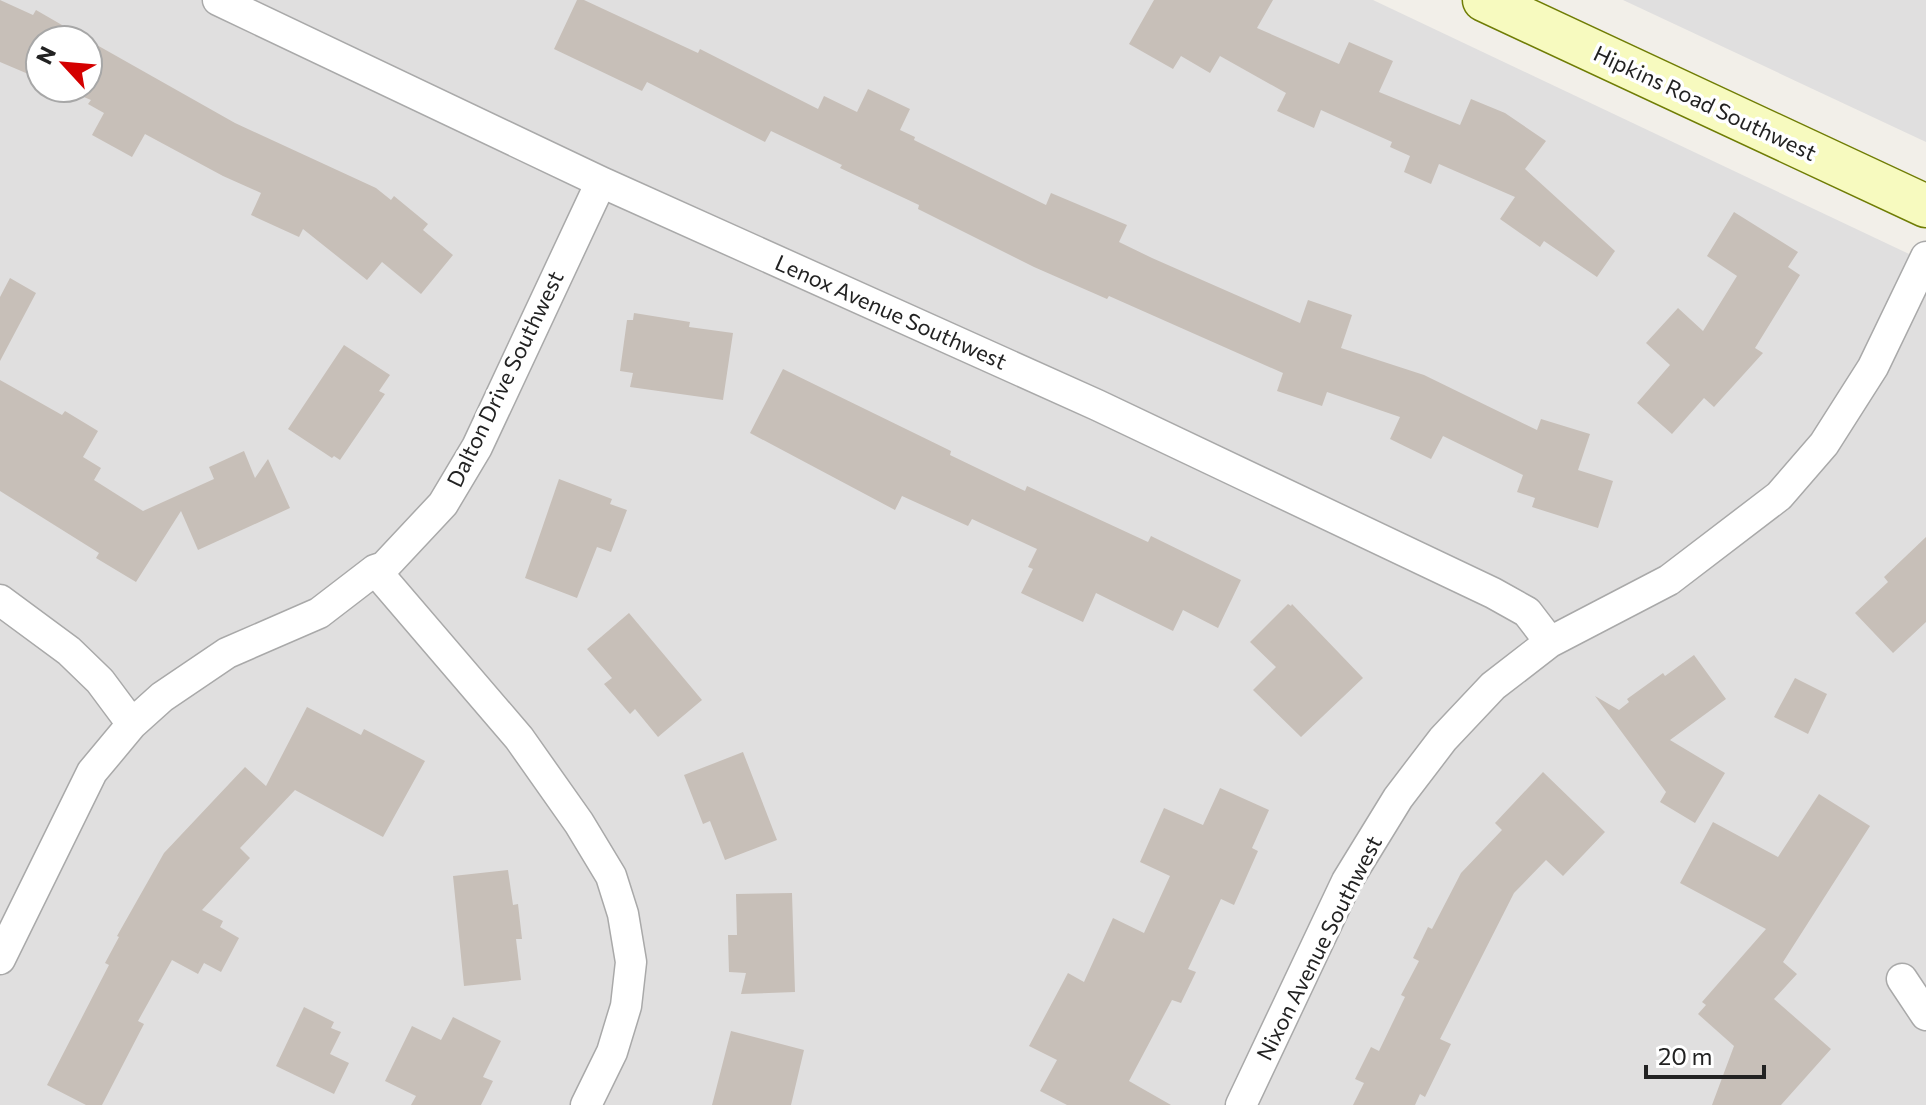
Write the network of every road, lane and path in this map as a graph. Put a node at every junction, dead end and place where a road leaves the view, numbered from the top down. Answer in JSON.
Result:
{"nodes":[{"id":1,"x":218,"y":0,"type":"edge"},
{"id":2,"x":1484,"y":0,"type":"edge"},
{"id":3,"x":601,"y":182,"type":"junction"},
{"id":4,"x":1926,"y":206,"type":"edge"},
{"id":5,"x":1926,"y":257,"type":"edge"},
{"id":6,"x":375,"y":570,"type":"junction"},
{"id":7,"x":0,"y":600,"type":"edge"},
{"id":8,"x":1550,"y":642,"type":"junction"},
{"id":9,"x":132,"y":724,"type":"junction"},
{"id":10,"x":0,"y":959,"type":"edge"},
{"id":11,"x":1902,"y":979,"type":"dead end"},
{"id":12,"x":1926,"y":1015,"type":"edge"},
{"id":13,"x":586,"y":1105,"type":"edge"},
{"id":14,"x":1241,"y":1105,"type":"edge"}],
"edges":[{"from":1,"to":3,"type":"street","name":"Lenox Avenue Southwest"},
{"from":2,"to":4,"type":"street","name":"Hipkins Road Southwest"},
{"from":3,"to":6,"type":"street","name":"Dalton Drive Southwest"},
{"from":3,"to":8,"type":"street","name":"Lenox Avenue Southwest"},
{"from":5,"to":8,"type":"street","name":"Nixon Avenue Southwest"},
{"from":6,"to":9,"type":"street","name":"Dalton Drive Southwest"},
{"from":6,"to":13,"type":"street"},
{"from":7,"to":9,"type":"street"},
{"from":8,"to":14,"type":"street","name":"Nixon Avenue Southwest"},
{"from":9,"to":10,"type":"street","name":"Dalton Drive Southwest"},
{"from":11,"to":12,"type":"street"}]}
